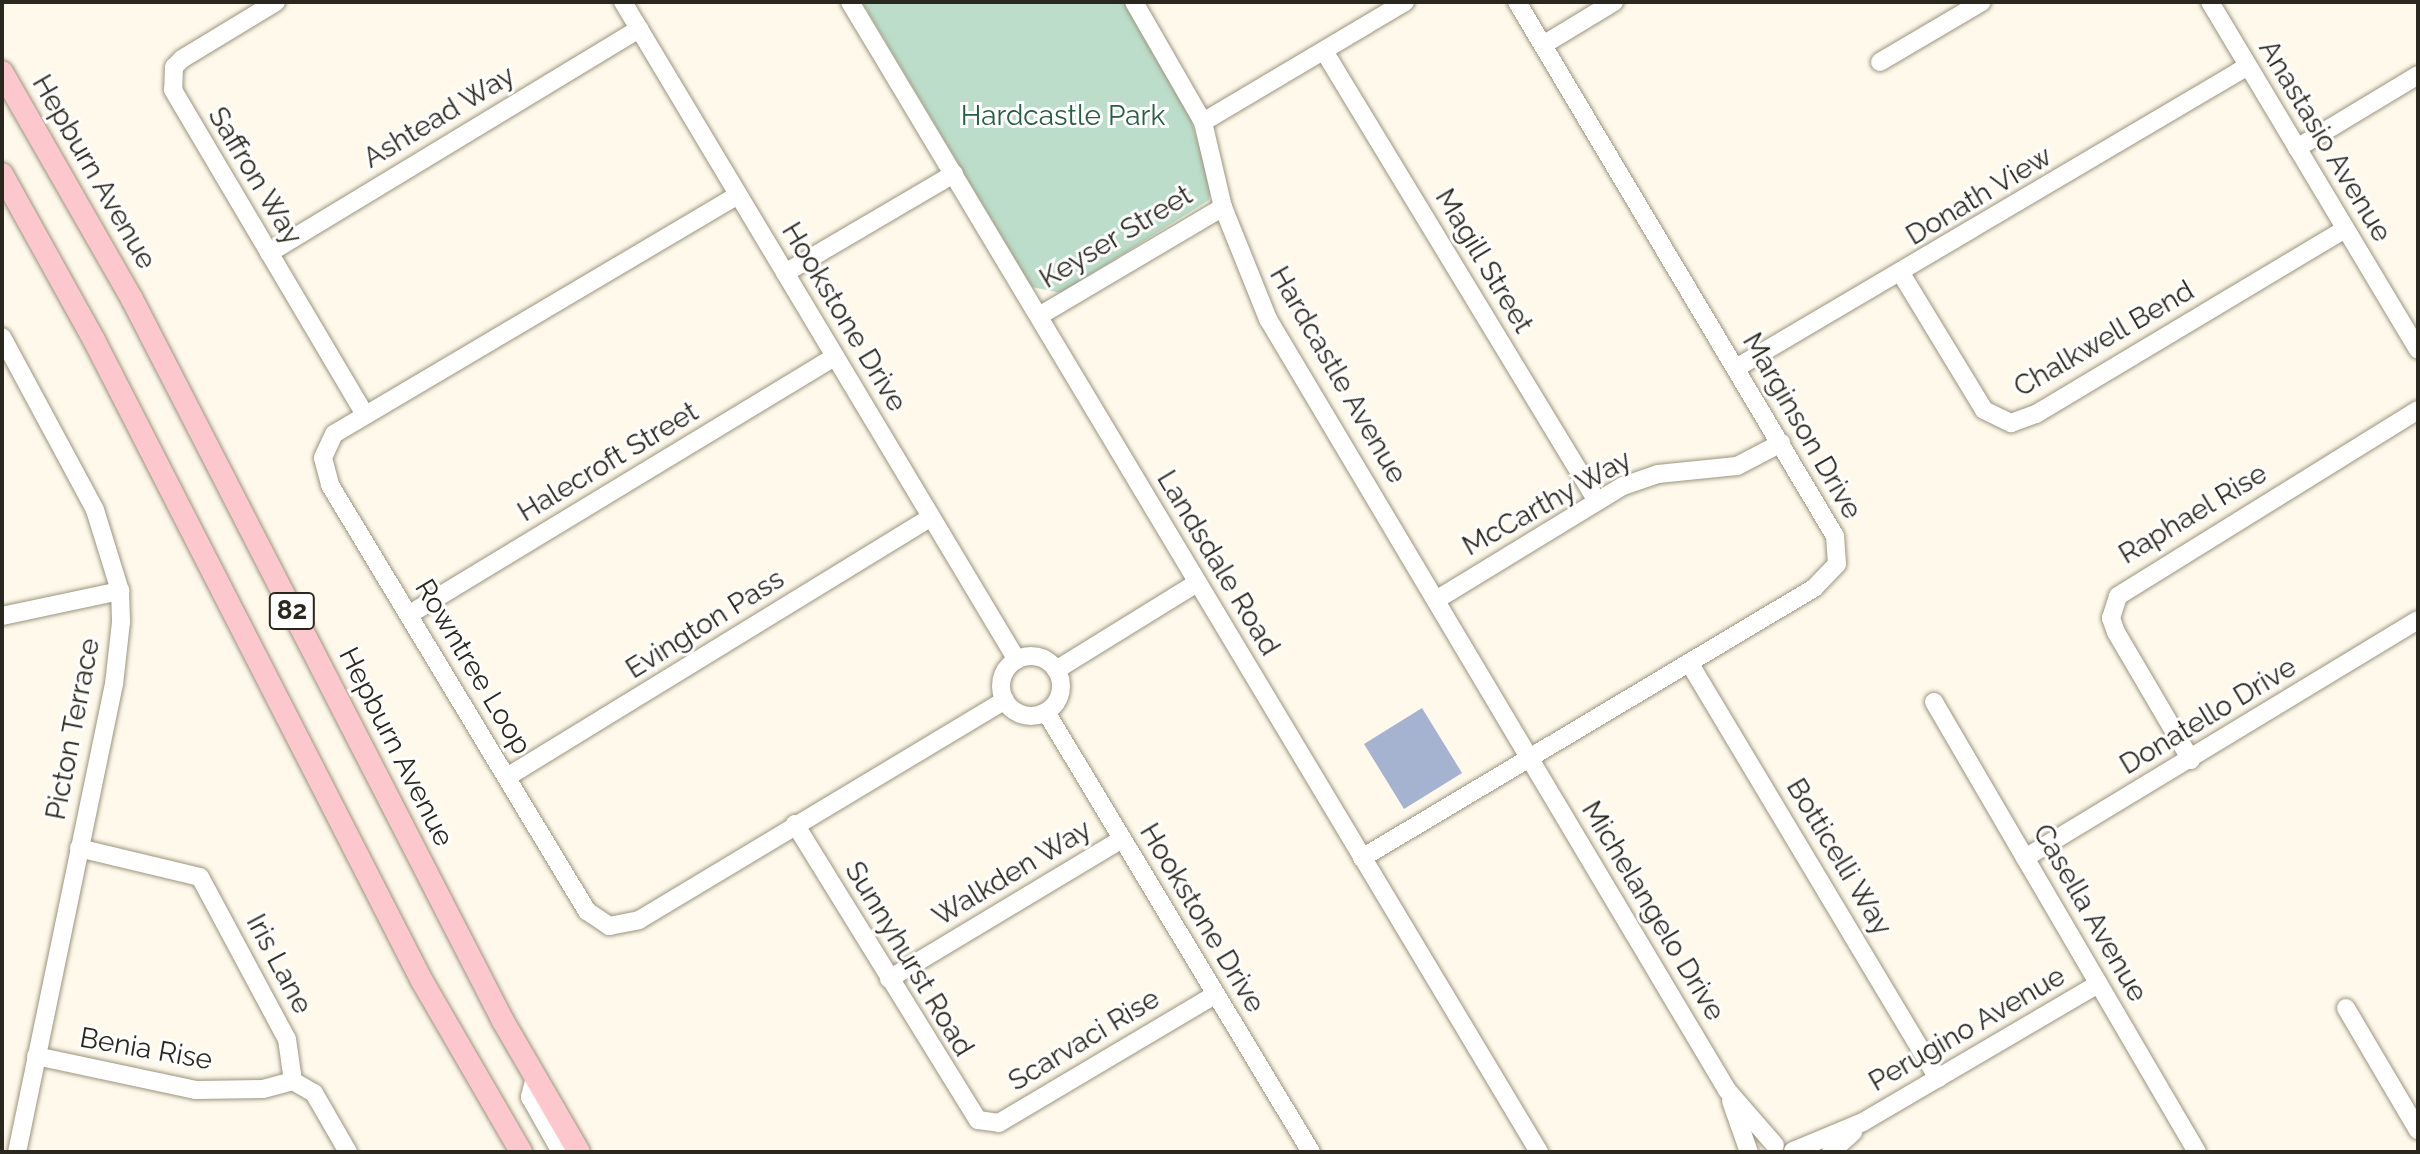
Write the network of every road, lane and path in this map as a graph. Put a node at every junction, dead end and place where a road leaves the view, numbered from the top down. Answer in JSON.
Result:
{"nodes":[{"id":1,"x":276,"y":2,"type":"edge"},
{"id":2,"x":623,"y":2,"type":"edge"},
{"id":3,"x":850,"y":2,"type":"edge"},
{"id":4,"x":1134,"y":2,"type":"edge"},
{"id":5,"x":1405,"y":2,"type":"edge"},
{"id":6,"x":1517,"y":2,"type":"edge"},
{"id":7,"x":1614,"y":2,"type":"edge"},
{"id":8,"x":1982,"y":2,"type":"edge"},
{"id":9,"x":2210,"y":2,"type":"edge"},
{"id":10,"x":639,"y":29,"type":"junction"},
{"id":11,"x":1543,"y":45,"type":"junction"},
{"id":12,"x":1324,"y":51,"type":"junction"},
{"id":13,"x":1880,"y":62,"type":"dead end"},
{"id":14,"x":2248,"y":66,"type":"junction"},
{"id":15,"x":2,"y":72,"type":"edge"},
{"id":16,"x":2418,"y":75,"type":"edge"},
{"id":17,"x":1203,"y":122,"type":"junction"},
{"id":18,"x":2297,"y":148,"type":"junction"},
{"id":19,"x":954,"y":174,"type":"junction"},
{"id":20,"x":5,"y":178,"type":"edge"},
{"id":21,"x":738,"y":195,"type":"junction"},
{"id":22,"x":1223,"y":207,"type":"junction"},
{"id":23,"x":2345,"y":229,"type":"junction"},
{"id":24,"x":269,"y":253,"type":"junction"},
{"id":25,"x":785,"y":273,"type":"junction"},
{"id":26,"x":1902,"y":275,"type":"junction"},
{"id":27,"x":1039,"y":316,"type":"junction"},
{"id":28,"x":2,"y":337,"type":"edge"},
{"id":29,"x":2418,"y":350,"type":"edge"},
{"id":30,"x":835,"y":357,"type":"junction"},
{"id":31,"x":1736,"y":368,"type":"junction"},
{"id":32,"x":2418,"y":410,"type":"edge"},
{"id":33,"x":365,"y":415,"type":"junction"},
{"id":34,"x":1781,"y":443,"type":"junction"},
{"id":35,"x":1597,"y":501,"type":"junction"},
{"id":36,"x":931,"y":517,"type":"junction"},
{"id":37,"x":1197,"y":583,"type":"junction"},
{"id":38,"x":120,"y":591,"type":"junction"},
{"id":39,"x":1436,"y":600,"type":"junction"},
{"id":40,"x":410,"y":614,"type":"junction"},
{"id":41,"x":2,"y":616,"type":"edge"},
{"id":42,"x":2418,"y":620,"type":"edge"},
{"id":43,"x":1017,"y":660,"type":"junction"},
{"id":44,"x":1690,"y":664,"type":"junction"},
{"id":45,"x":1056,"y":670,"type":"junction"},
{"id":46,"x":1005,"y":700,"type":"junction"},
{"id":47,"x":1934,"y":702,"type":"dead end"},
{"id":48,"x":1046,"y":712,"type":"junction"},
{"id":49,"x":1531,"y":759,"type":"junction"},
{"id":50,"x":2191,"y":760,"type":"junction"},
{"id":51,"x":507,"y":777,"type":"junction"},
{"id":52,"x":795,"y":824,"type":"junction"},
{"id":53,"x":1122,"y":839,"type":"junction"},
{"id":54,"x":79,"y":848,"type":"junction"},
{"id":55,"x":1362,"y":858,"type":"junction"},
{"id":56,"x":2025,"y":858,"type":"junction"},
{"id":57,"x":889,"y":979,"type":"junction"},
{"id":58,"x":2098,"y":984,"type":"junction"},
{"id":59,"x":1216,"y":994,"type":"junction"},
{"id":60,"x":2346,"y":1008,"type":"dead end"},
{"id":61,"x":36,"y":1056,"type":"junction"},
{"id":62,"x":535,"y":1077,"type":"junction"},
{"id":63,"x":1938,"y":1079,"type":"junction"},
{"id":64,"x":293,"y":1081,"type":"junction"},
{"id":65,"x":1727,"y":1090,"type":"junction"},
{"id":66,"x":978,"y":1120,"type":"joint"},
{"id":67,"x":1863,"y":1122,"type":"junction"},
{"id":68,"x":2418,"y":1130,"type":"edge"},
{"id":69,"x":2189,"y":1149,"type":"edge"},
{"id":70,"x":1780,"y":1150,"type":"edge"},
{"id":71,"x":17,"y":1152,"type":"edge"},
{"id":72,"x":348,"y":1152,"type":"edge"},
{"id":73,"x":521,"y":1152,"type":"edge"},
{"id":74,"x":561,"y":1152,"type":"edge"},
{"id":75,"x":579,"y":1152,"type":"edge"},
{"id":76,"x":1311,"y":1152,"type":"edge"},
{"id":77,"x":1539,"y":1152,"type":"edge"},
{"id":78,"x":1749,"y":1152,"type":"edge"},
{"id":79,"x":1831,"y":1152,"type":"edge"}],
"edges":[{"from":1,"to":24,"type":"street","name":"Saffron Way"},
{"from":2,"to":10,"type":"street","name":"Hookstone Drive"},
{"from":3,"to":19,"type":"street","name":"Landsdale Road"},
{"from":4,"to":17,"type":"street","name":"Hardcastle Avenue"},
{"from":5,"to":12,"type":"street"},
{"from":6,"to":11,"type":"street","name":"Marginson Drive"},
{"from":7,"to":11,"type":"street"},
{"from":8,"to":13,"type":"street"},
{"from":9,"to":14,"type":"street","name":"Anastasio Avenue"},
{"from":10,"to":21,"type":"street","name":"Hookstone Drive"},
{"from":10,"to":24,"type":"street","name":"Ashtead Way"},
{"from":11,"to":31,"type":"street","name":"Marginson Drive"},
{"from":12,"to":17,"type":"street"},
{"from":12,"to":35,"type":"street","name":"Magill Street"},
{"from":14,"to":18,"type":"street","name":"Anastasio Avenue"},
{"from":14,"to":26,"type":"street","name":"Donath View"},
{"from":15,"to":62,"type":"main road","name":"Hepburn Avenue","number":"82"},
{"from":16,"to":18,"type":"street"},
{"from":17,"to":22,"type":"street","name":"Hardcastle Avenue"},
{"from":18,"to":23,"type":"street","name":"Anastasio Avenue"},
{"from":19,"to":25,"type":"street"},
{"from":19,"to":27,"type":"street","name":"Landsdale Road"},
{"from":20,"to":73,"type":"main road","number":"82"},
{"from":21,"to":25,"type":"street","name":"Hookstone Drive"},
{"from":21,"to":33,"type":"street","name":"Rowntree Loop"},
{"from":22,"to":27,"type":"street","name":"Keyser Street"},
{"from":22,"to":39,"type":"street","name":"Hardcastle Avenue"},
{"from":23,"to":26,"type":"street","name":"Chalkwell Bend"},
{"from":23,"to":29,"type":"street","name":"Anastasio Avenue"},
{"from":24,"to":33,"type":"street","name":"Saffron Way"},
{"from":25,"to":30,"type":"street","name":"Hookstone Drive"},
{"from":26,"to":31,"type":"street","name":"Donath View"},
{"from":27,"to":37,"type":"street","name":"Landsdale Road"},
{"from":28,"to":38,"type":"street","name":"Picton Terrace"},
{"from":30,"to":36,"type":"street","name":"Hookstone Drive"},
{"from":30,"to":40,"type":"street","name":"Halecroft Street"},
{"from":31,"to":34,"type":"street","name":"Marginson Drive"},
{"from":32,"to":50,"type":"street","name":"Raphael Rise"},
{"from":33,"to":40,"type":"street","name":"Rowntree Loop"},
{"from":34,"to":35,"type":"street","name":"McCarthy Way"},
{"from":34,"to":44,"type":"street","name":"Marginson Drive"},
{"from":35,"to":39,"type":"street","name":"McCarthy Way"},
{"from":36,"to":43,"type":"street","name":"Hookstone Drive"},
{"from":36,"to":51,"type":"street","name":"Evington Pass"},
{"from":37,"to":45,"type":"street"},
{"from":37,"to":55,"type":"street","name":"Landsdale Road"},
{"from":38,"to":41,"type":"street"},
{"from":38,"to":54,"type":"street","name":"Picton Terrace"},
{"from":39,"to":49,"type":"street","name":"Hardcastle Avenue"},
{"from":40,"to":51,"type":"street","name":"Rowntree Loop"},
{"from":42,"to":50,"type":"street","name":"Donatello Drive"},
{"from":43,"to":45,"type":"street"},
{"from":43,"to":46,"type":"street"},
{"from":44,"to":49,"type":"street","name":"Marginson Drive"},
{"from":44,"to":63,"type":"street","name":"Botticelli Way"},
{"from":45,"to":48,"type":"street"},
{"from":46,"to":48,"type":"street"},
{"from":46,"to":52,"type":"street","name":"Rowntree Loop"},
{"from":47,"to":56,"type":"street","name":"Casella Avenue"},
{"from":48,"to":53,"type":"street","name":"Hookstone Drive"},
{"from":49,"to":55,"type":"street","name":"Marginson Drive"},
{"from":49,"to":65,"type":"street","name":"Michelangelo Drive"},
{"from":50,"to":56,"type":"street","name":"Donatello Drive"},
{"from":51,"to":52,"type":"street","name":"Rowntree Loop"},
{"from":52,"to":57,"type":"street","name":"Sunnyhurst Road"},
{"from":53,"to":57,"type":"street","name":"Walkden Way"},
{"from":53,"to":59,"type":"street","name":"Hookstone Drive"},
{"from":54,"to":61,"type":"street","name":"Picton Terrace"},
{"from":54,"to":64,"type":"street","name":"Iris Lane"},
{"from":55,"to":77,"type":"street","name":"Landsdale Road"},
{"from":56,"to":58,"type":"street","name":"Casella Avenue"},
{"from":57,"to":66,"type":"street","name":"Sunnyhurst Road"},
{"from":58,"to":63,"type":"street","name":"Perugino Avenue"},
{"from":58,"to":69,"type":"street","name":"Casella Avenue"},
{"from":59,"to":66,"type":"street","name":"Scarvaci Rise"},
{"from":59,"to":76,"type":"street","name":"Hookstone Drive"},
{"from":60,"to":68,"type":"street"},
{"from":61,"to":64,"type":"street","name":"Benia Rise"},
{"from":61,"to":71,"type":"street","name":"Picton Terrace"},
{"from":62,"to":74,"type":"street"},
{"from":62,"to":75,"type":"main road","name":"Hepburn Avenue","number":"82"},
{"from":63,"to":67,"type":"street","name":"Perugino Avenue"},
{"from":64,"to":72,"type":"street"},
{"from":65,"to":70,"type":"street","name":"Michelangelo Drive"},
{"from":65,"to":78,"type":"street","name":"Michelangelo Drive"},
{"from":67,"to":70,"type":"street","name":"Perugino Avenue"},
{"from":67,"to":79,"type":"street","name":"Perugino Avenue"}]}
